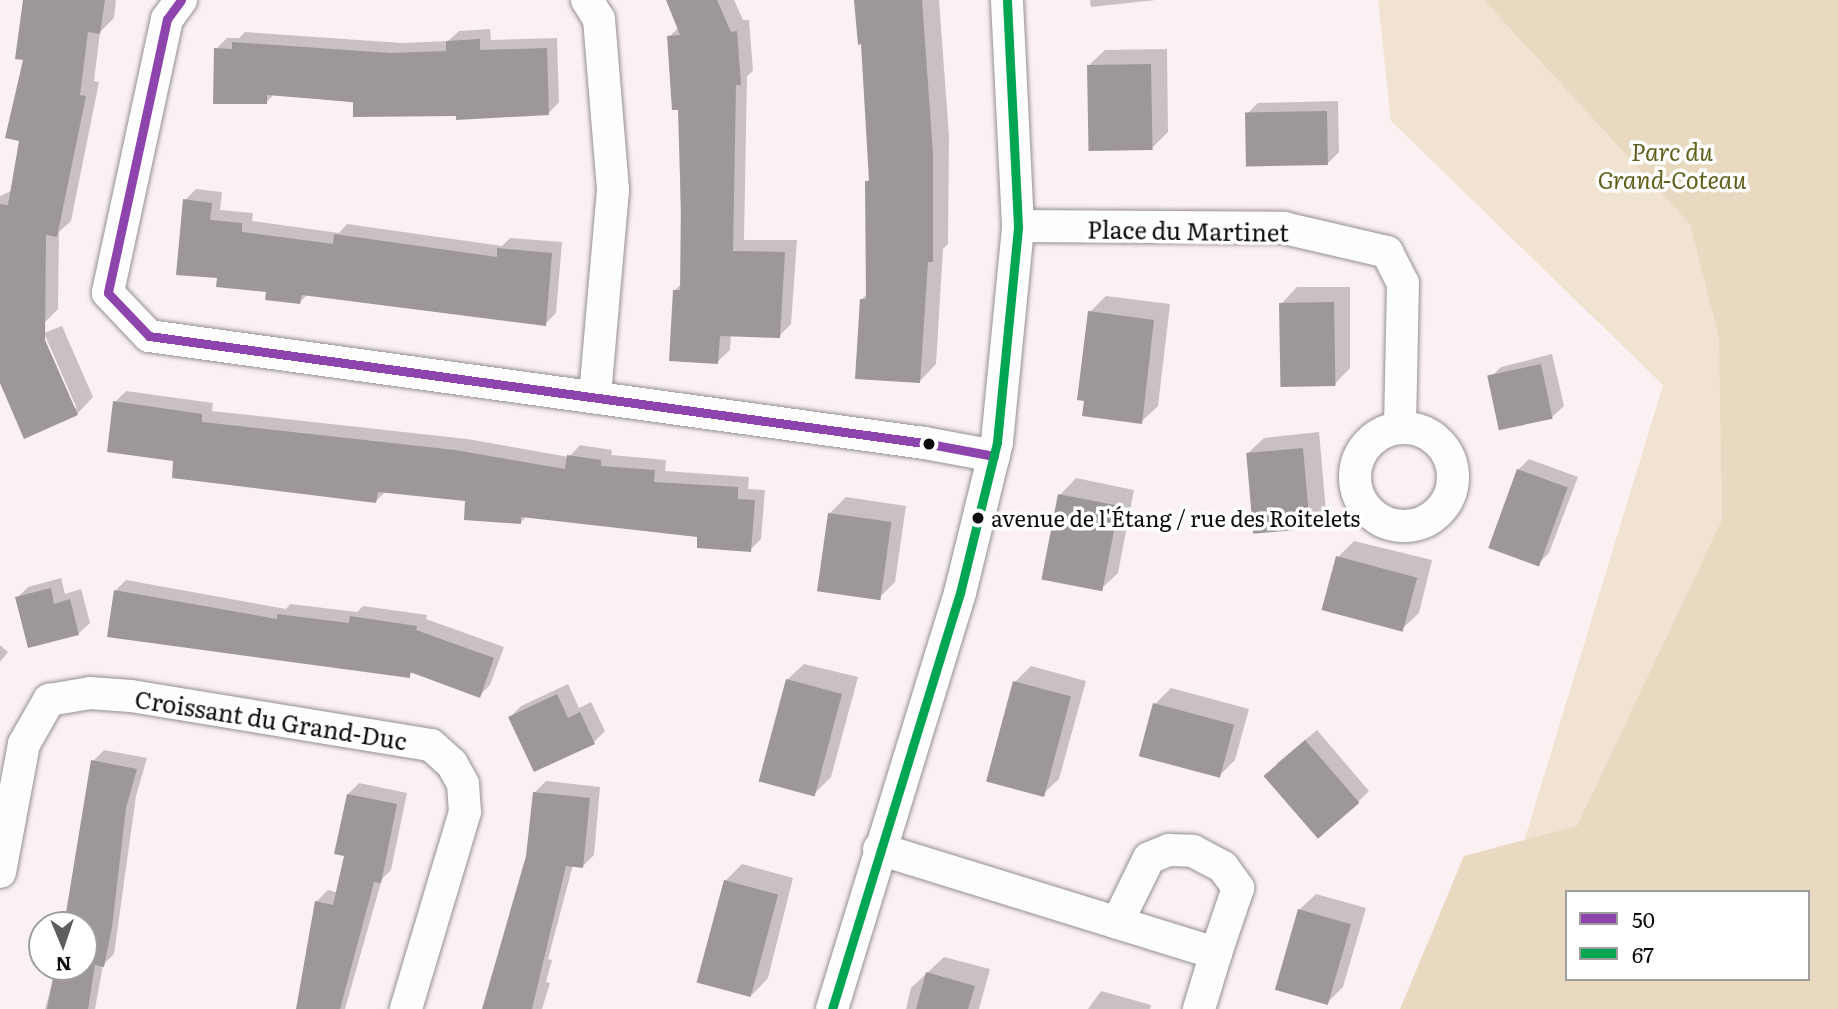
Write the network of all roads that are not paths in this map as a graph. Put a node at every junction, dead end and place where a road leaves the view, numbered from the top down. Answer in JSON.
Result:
{"nodes":[{"id":1,"x":181,"y":0,"type":"edge"},
{"id":2,"x":587,"y":0,"type":"edge"},
{"id":3,"x":1007,"y":0,"type":"edge"},
{"id":4,"x":1018,"y":226,"type":"junction"},
{"id":5,"x":596,"y":397,"type":"junction"},
{"id":6,"x":1401,"y":427,"type":"dead end"},
{"id":7,"x":994,"y":456,"type":"junction"},
{"id":8,"x":878,"y":849,"type":"junction"},
{"id":9,"x":0,"y":872,"type":"edge"},
{"id":10,"x":1117,"y":923,"type":"junction"},
{"id":11,"x":1216,"y":953,"type":"junction"},
{"id":12,"x":406,"y":1009,"type":"edge"},
{"id":13,"x":832,"y":1009,"type":"edge"},
{"id":14,"x":1199,"y":1009,"type":"edge"}],
"edges":[{"from":1,"to":5,"type":"street"},
{"from":2,"to":5,"type":"street"},
{"from":3,"to":4,"type":"street"},
{"from":4,"to":6,"type":"street","name":"Place du Martinet"},
{"from":4,"to":7,"type":"street"},
{"from":5,"to":7,"type":"street"},
{"from":7,"to":8,"type":"street"},
{"from":8,"to":10,"type":"street"},
{"from":8,"to":13,"type":"street"},
{"from":9,"to":12,"type":"street","name":"Croissant du Grand-Duc"},
{"from":10,"to":11,"type":"street"},
{"from":10,"to":11,"type":"street"},
{"from":11,"to":14,"type":"street"}]}
